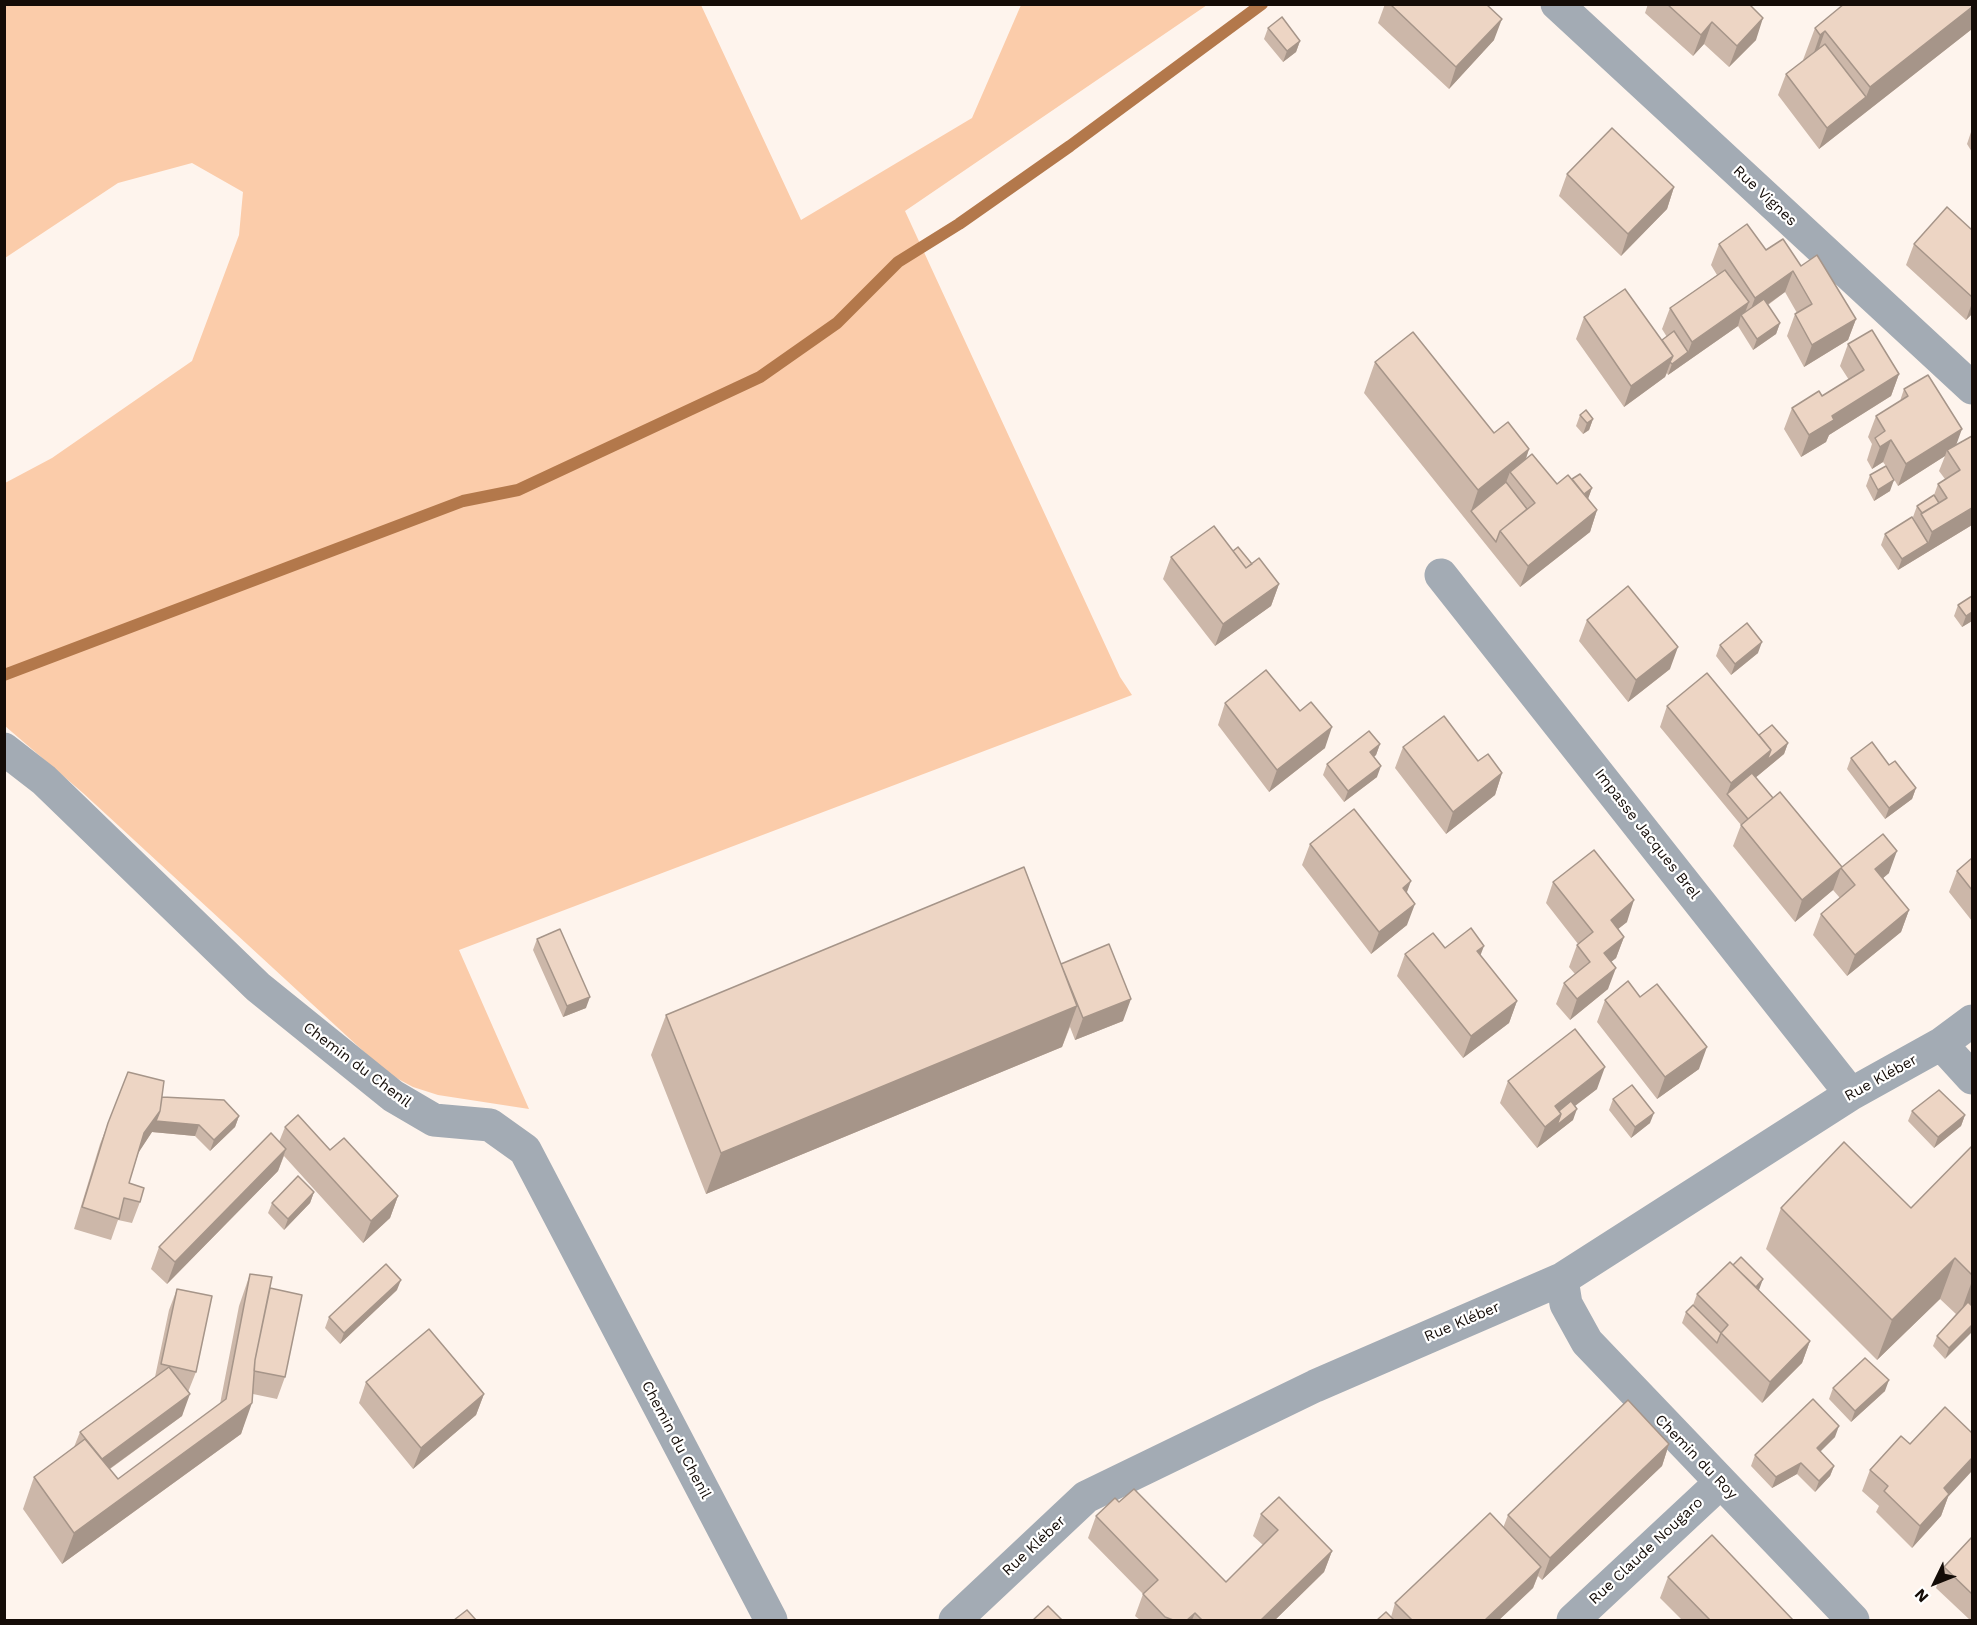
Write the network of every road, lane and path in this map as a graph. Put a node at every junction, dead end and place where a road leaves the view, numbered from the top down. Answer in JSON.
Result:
{"nodes":[{"id":1,"x":1557,"y":4,"type":"edge"},
{"id":2,"x":1972,"y":388,"type":"edge"},
{"id":3,"x":1441,"y":575,"type":"dead end"},
{"id":4,"x":4,"y":749,"type":"edge"},
{"id":5,"x":1972,"y":1021,"type":"edge"},
{"id":6,"x":1941,"y":1044,"type":"junction"},
{"id":7,"x":1972,"y":1078,"type":"edge"},
{"id":8,"x":1851,"y":1094,"type":"junction"},
{"id":9,"x":1562,"y":1280,"type":"junction"},
{"id":10,"x":1720,"y":1483,"type":"junction"},
{"id":11,"x":771,"y":1620,"type":"edge"},
{"id":12,"x":955,"y":1620,"type":"edge"},
{"id":13,"x":1573,"y":1620,"type":"edge"},
{"id":14,"x":1853,"y":1620,"type":"edge"}],
"edges":[{"from":1,"to":2,"type":"street","name":"Rue Vignes"},
{"from":3,"to":8,"type":"street","name":"Impasse Jacques Brel"},
{"from":4,"to":11,"type":"street","name":"Chemin du Chenil"},
{"from":5,"to":6,"type":"street","name":"Rue Kléber"},
{"from":6,"to":7,"type":"street"},
{"from":6,"to":8,"type":"street","name":"Rue Kléber"},
{"from":8,"to":9,"type":"street","name":"Rue Kléber"},
{"from":9,"to":10,"type":"street","name":"Chemin du Roy"},
{"from":9,"to":12,"type":"street","name":"Rue Kléber"},
{"from":10,"to":13,"type":"street","name":"Rue Claude Nougaro"},
{"from":10,"to":14,"type":"street","name":"Chemin du Roy"}]}
